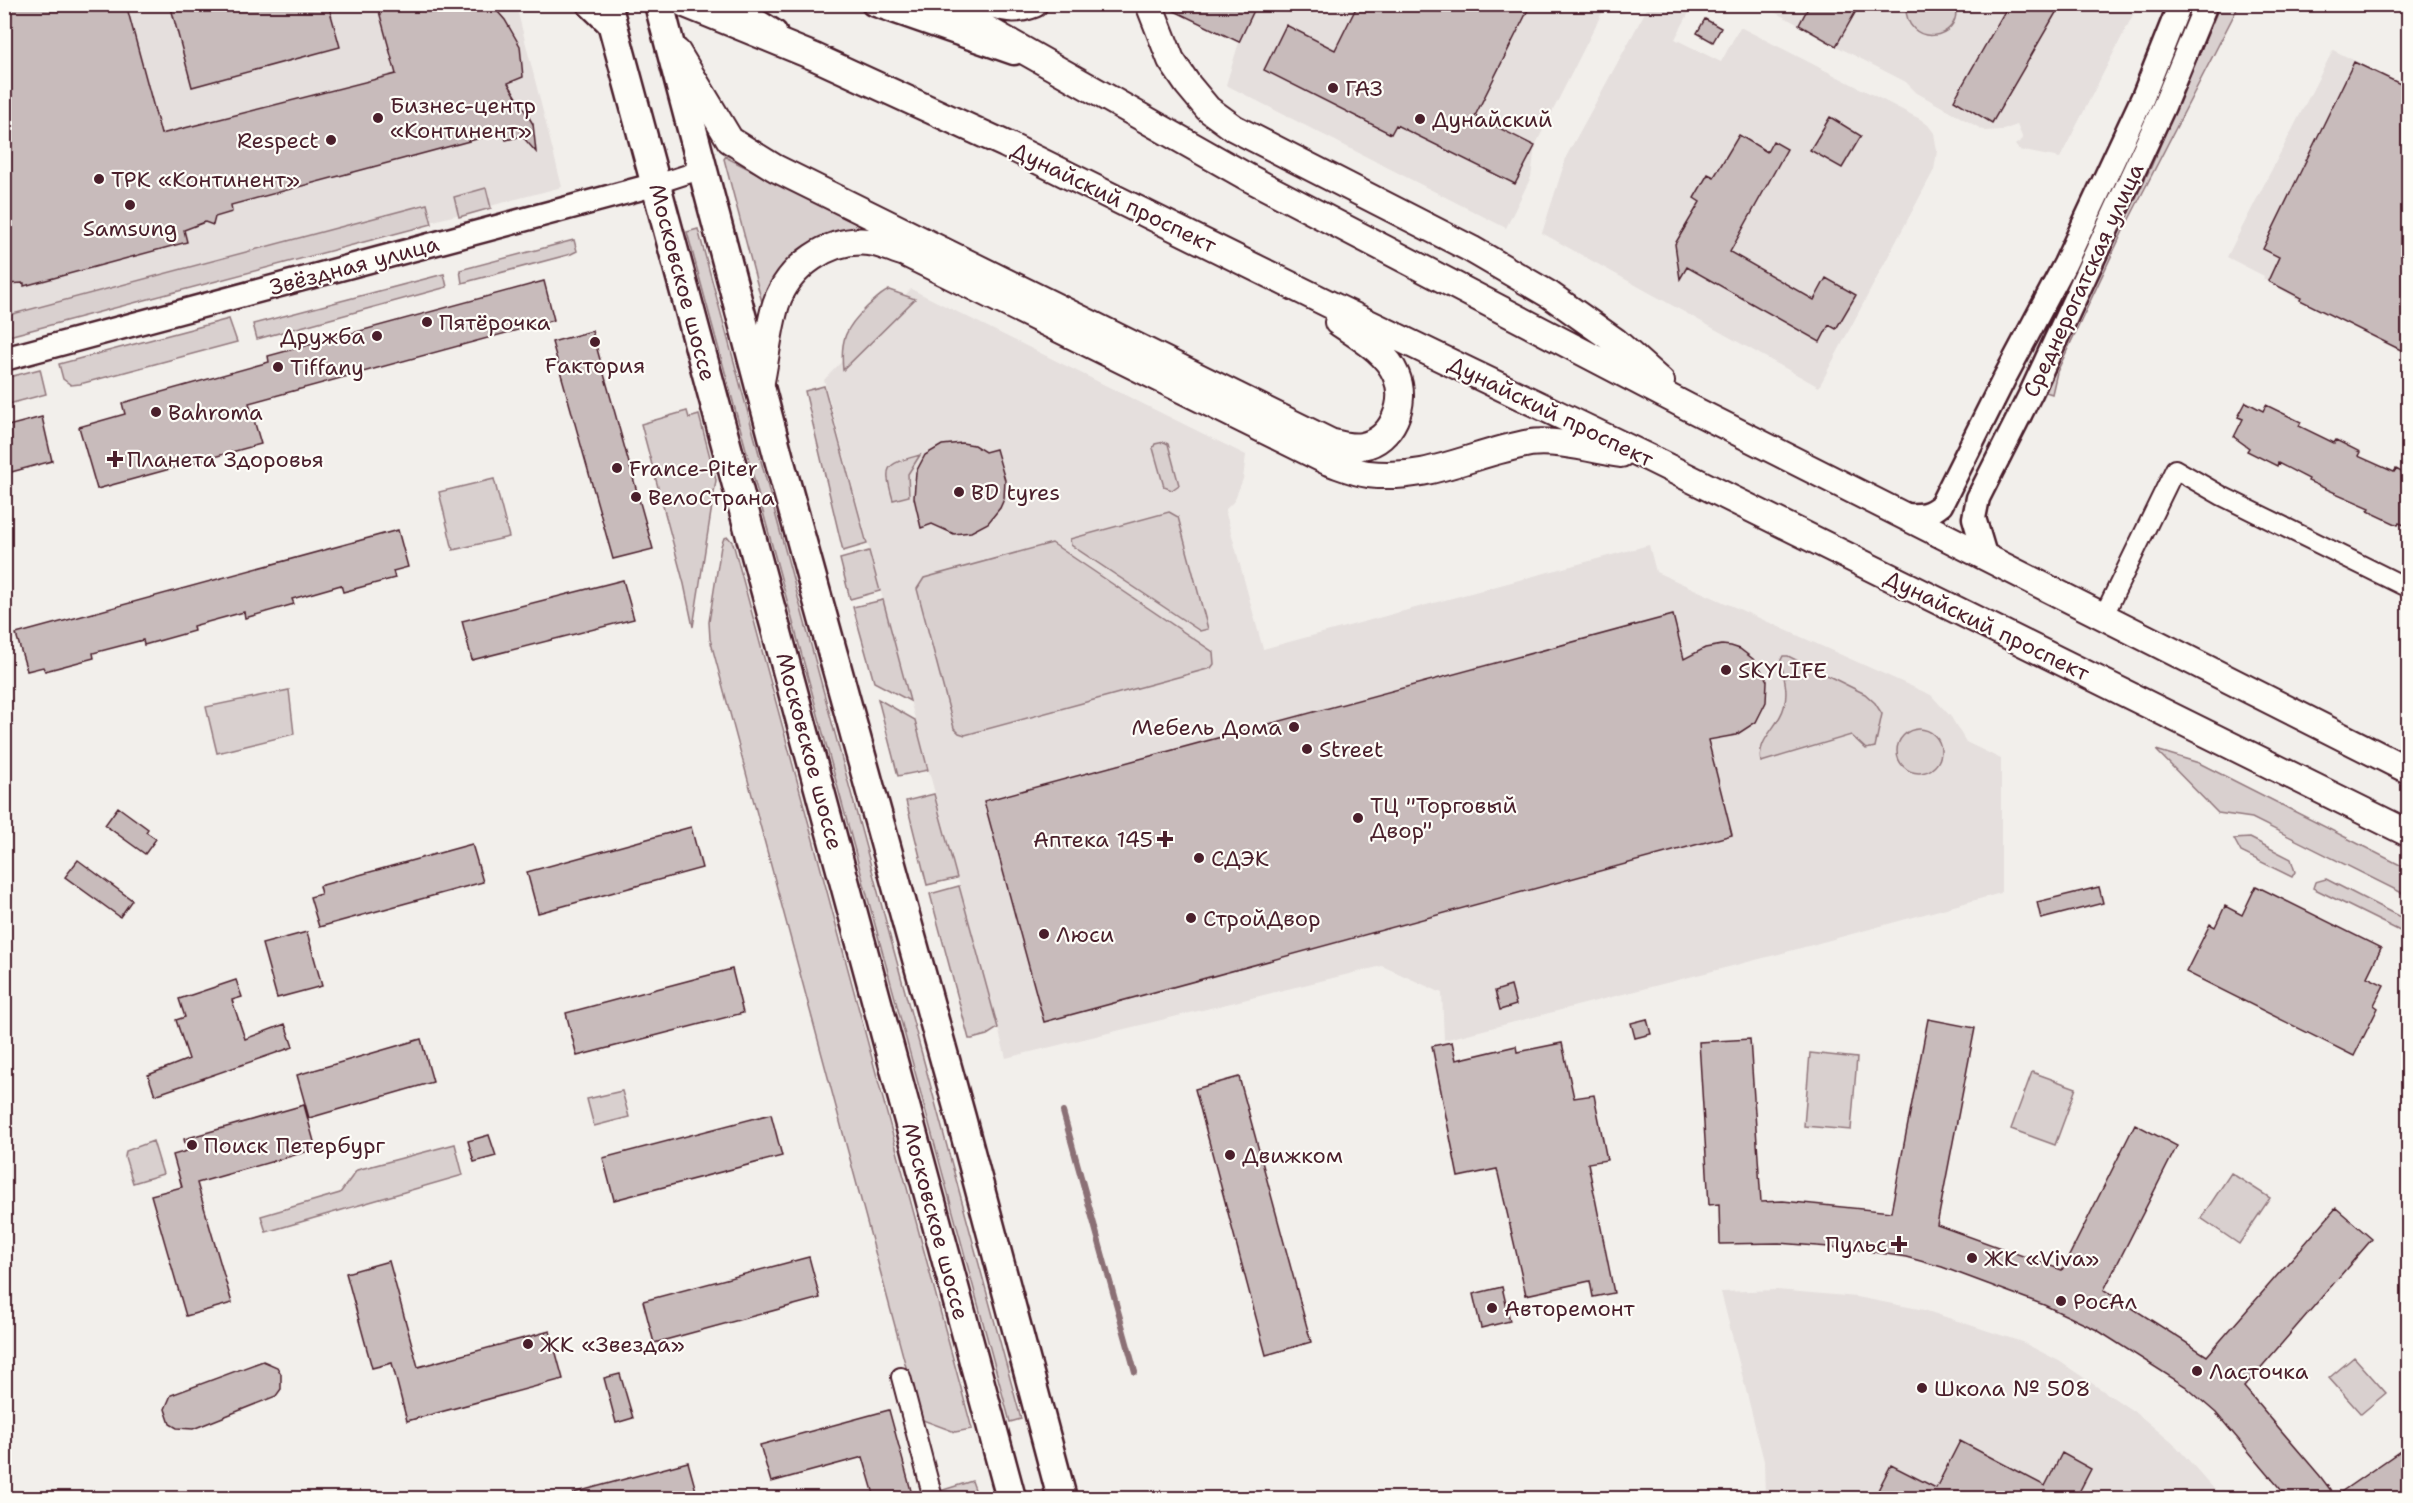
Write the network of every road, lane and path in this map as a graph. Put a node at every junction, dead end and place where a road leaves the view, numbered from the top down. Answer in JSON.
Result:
{"nodes":[{"id":1,"x":588,"y":4,"type":"edge"},
{"id":2,"x":659,"y":4,"type":"edge"},
{"id":3,"x":685,"y":4,"type":"edge"},
{"id":4,"x":730,"y":4,"type":"edge"},
{"id":5,"x":873,"y":4,"type":"edge"},
{"id":6,"x":942,"y":4,"type":"edge"},
{"id":7,"x":993,"y":4,"type":"edge"},
{"id":8,"x":1034,"y":4,"type":"edge"},
{"id":9,"x":1149,"y":4,"type":"edge"},
{"id":10,"x":2180,"y":4,"type":"edge"},
{"id":11,"x":2206,"y":4,"type":"edge"},
{"id":12,"x":610,"y":17,"type":"edge"},
{"id":13,"x":669,"y":38,"type":"junction"},
{"id":14,"x":815,"y":57,"type":"junction"},
{"id":15,"x":1052,"y":67,"type":"junction"},
{"id":16,"x":703,"y":169,"type":"junction"},
{"id":17,"x":657,"y":184,"type":"junction"},
{"id":18,"x":1264,"y":271,"type":"junction"},
{"id":19,"x":4,"y":359,"type":"edge"},
{"id":20,"x":760,"y":386,"type":"junction"},
{"id":21,"x":1688,"y":407,"type":"junction"},
{"id":22,"x":1651,"y":459,"type":"junction"},
{"id":23,"x":1905,"y":515,"type":"junction"},
{"id":24,"x":1985,"y":555,"type":"junction"},
{"id":25,"x":2409,"y":588,"type":"edge"},
{"id":26,"x":2104,"y":615,"type":"junction"},
{"id":27,"x":2409,"y":770,"type":"edge"},
{"id":28,"x":2409,"y":833,"type":"edge"},
{"id":29,"x":901,"y":1377,"type":"dead end"},
{"id":30,"x":933,"y":1498,"type":"edge"},
{"id":31,"x":1011,"y":1498,"type":"edge"},
{"id":32,"x":1062,"y":1498,"type":"edge"}],
"edges":[{"from":1,"to":12,"type":"street"},
{"from":2,"to":13,"type":"main road"},
{"from":3,"to":14,"type":"main road","name":"Дунайский проспект"},
{"from":4,"to":14,"type":"street"},
{"from":5,"to":15,"type":"street"},
{"from":6,"to":15,"type":"main road"},
{"from":7,"to":8,"type":"main road"},
{"from":9,"to":21,"type":"main road"},
{"from":10,"to":23,"type":"street","name":"Среднерогатская улица"},
{"from":11,"to":24,"type":"street","name":"Среднерогатская улица"},
{"from":12,"to":17,"type":"main road","name":"Московское шоссе"},
{"from":13,"to":16,"type":"main road"},
{"from":13,"to":18,"type":"main road"},
{"from":14,"to":18,"type":"main road","name":"Дунайский проспект"},
{"from":15,"to":21,"type":"main road"},
{"from":16,"to":17,"type":"street","name":"Звёздная улица"},
{"from":16,"to":20,"type":"main road"},
{"from":17,"to":19,"type":"street","name":"Звёздная улица"},
{"from":17,"to":31,"type":"main road","name":"Московское шоссе"},
{"from":18,"to":22,"type":"main road","name":"Дунайский проспект"},
{"from":20,"to":22,"type":"main road"},
{"from":20,"to":32,"type":"main road"},
{"from":21,"to":23,"type":"main road"},
{"from":22,"to":28,"type":"main road","name":"Дунайский проспект"},
{"from":23,"to":24,"type":"main road"},
{"from":24,"to":26,"type":"main road"},
{"from":25,"to":26,"type":"street"},
{"from":26,"to":27,"type":"main road"},
{"from":29,"to":30,"type":"street"}]}
